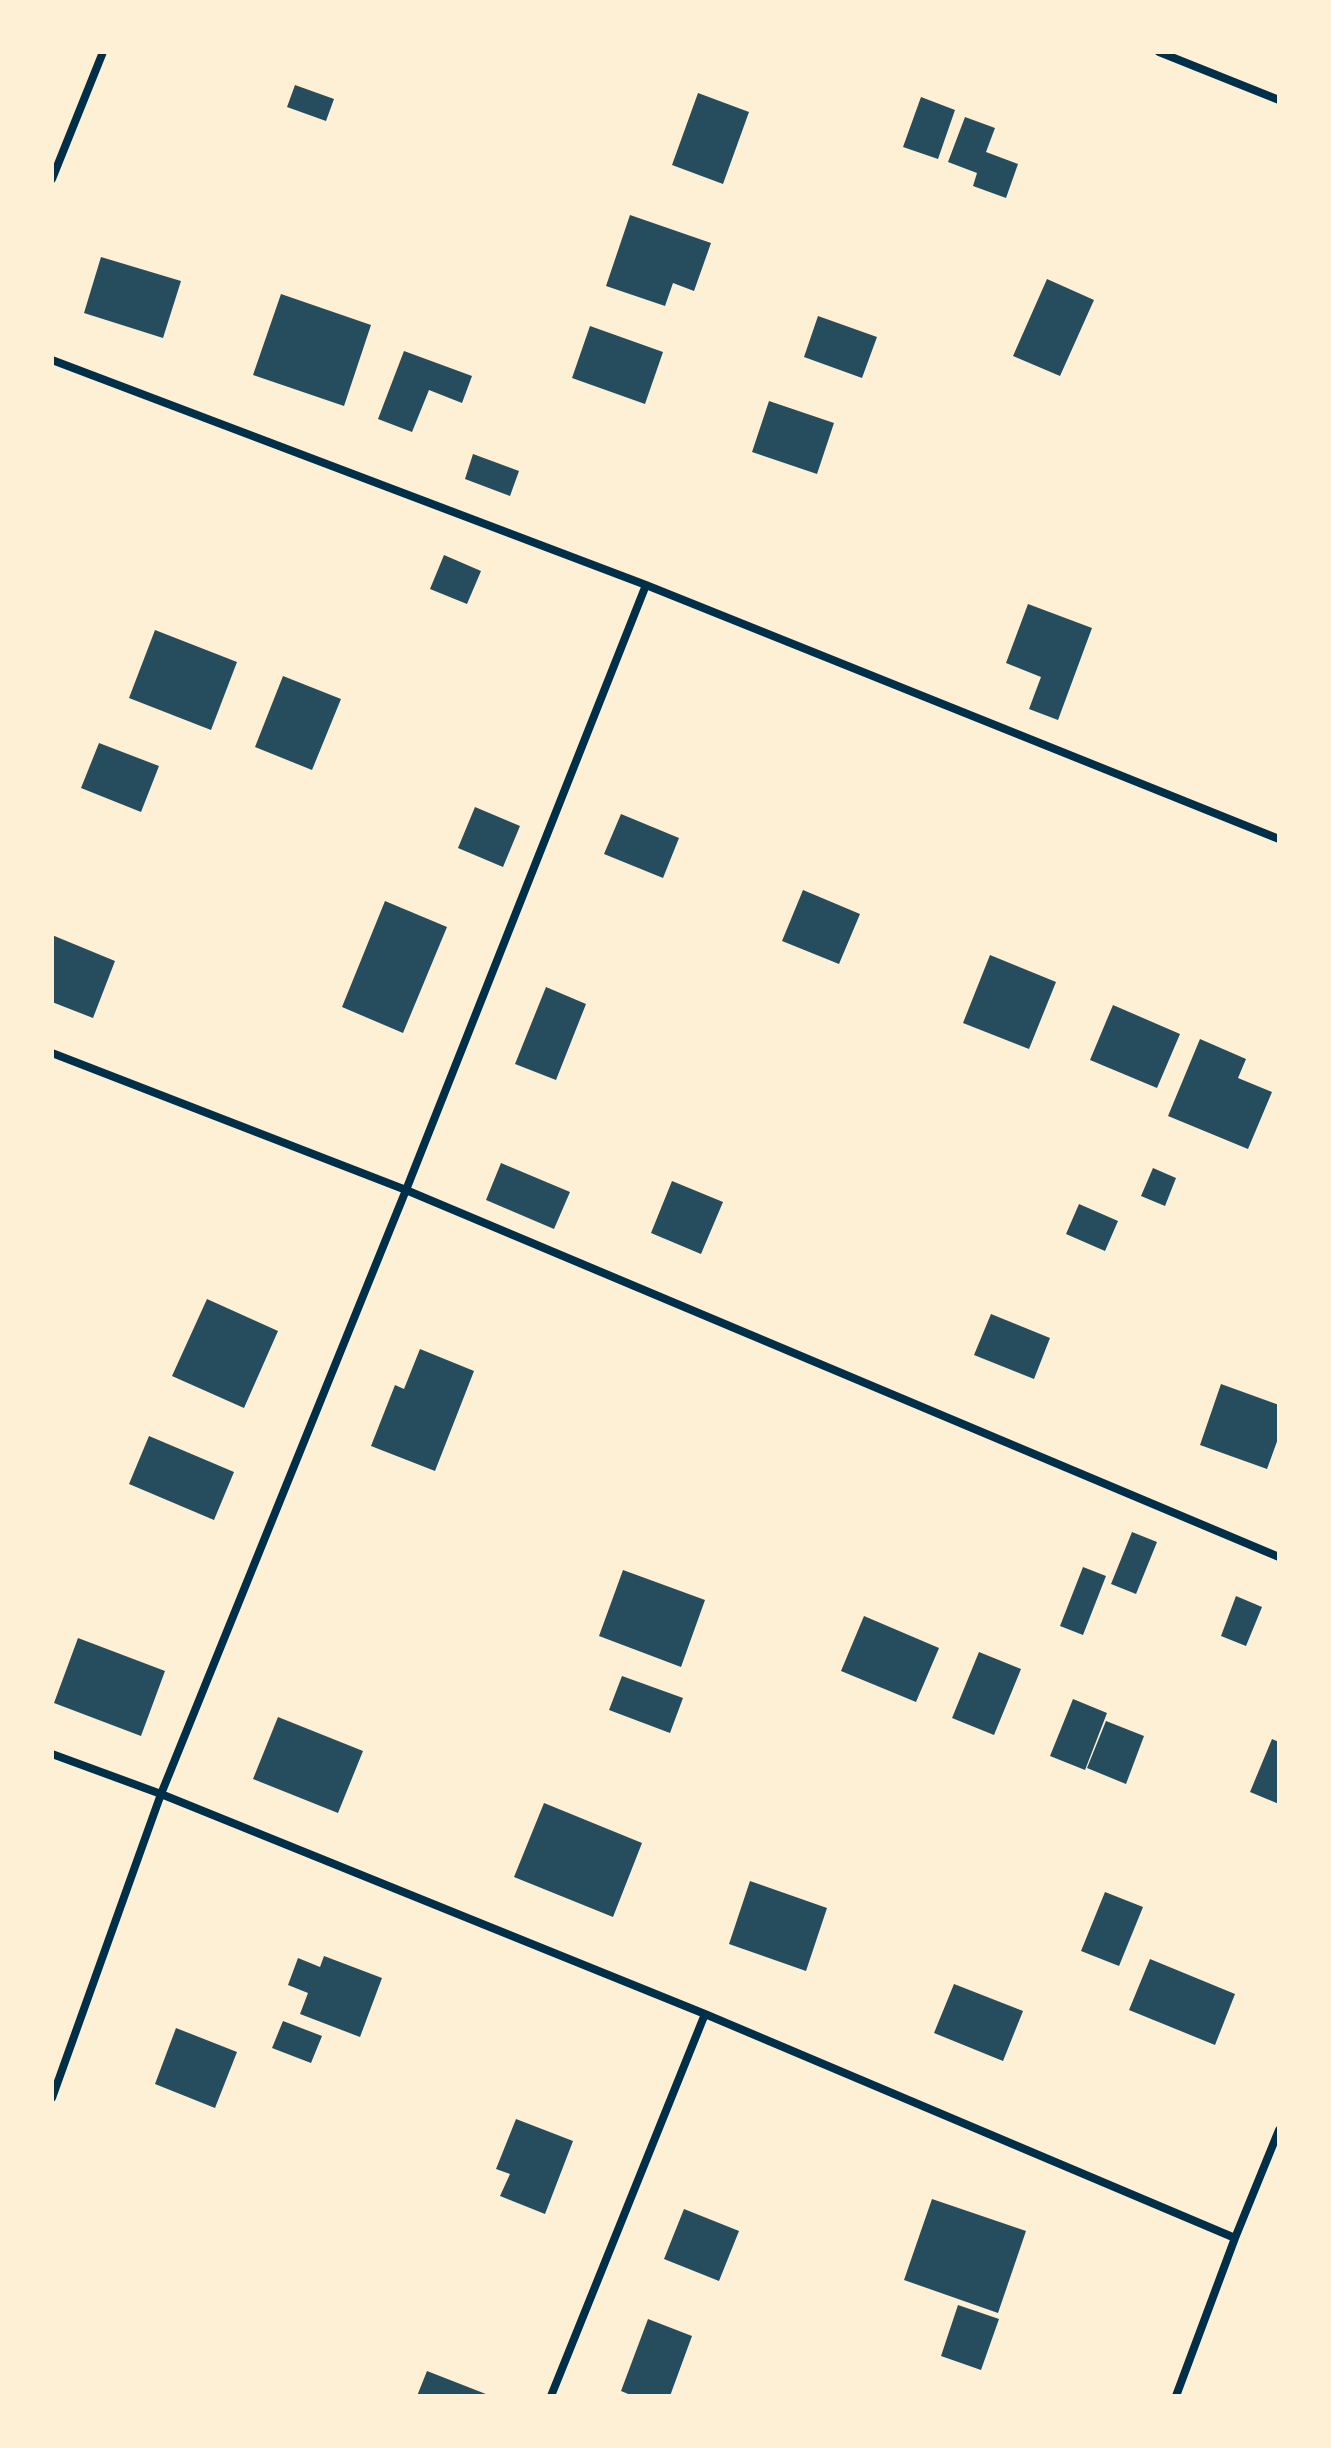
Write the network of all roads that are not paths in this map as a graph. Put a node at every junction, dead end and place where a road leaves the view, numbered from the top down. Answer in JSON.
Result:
{"nodes":[{"id":1,"x":103,"y":52,"type":"edge"},
{"id":2,"x":1159,"y":52,"type":"edge"},
{"id":3,"x":1279,"y":100,"type":"edge"},
{"id":4,"x":52,"y":179,"type":"edge"},
{"id":5,"x":52,"y":360,"type":"edge"},
{"id":6,"x":646,"y":585,"type":"junction"},
{"id":7,"x":1279,"y":839,"type":"edge"},
{"id":8,"x":52,"y":1053,"type":"edge"},
{"id":9,"x":406,"y":1190,"type":"junction"},
{"id":10,"x":1279,"y":1557,"type":"edge"},
{"id":11,"x":52,"y":1754,"type":"edge"},
{"id":12,"x":161,"y":1794,"type":"junction"},
{"id":13,"x":705,"y":2014,"type":"junction"},
{"id":14,"x":52,"y":2098,"type":"edge"},
{"id":15,"x":1279,"y":2130,"type":"edge"},
{"id":16,"x":1235,"y":2238,"type":"junction"},
{"id":17,"x":551,"y":2396,"type":"edge"},
{"id":18,"x":1176,"y":2396,"type":"edge"}],
"edges":[{"from":1,"to":4,"type":"street"},
{"from":2,"to":3,"type":"street"},
{"from":5,"to":6,"type":"street"},
{"from":6,"to":7,"type":"street"},
{"from":6,"to":9,"type":"street"},
{"from":8,"to":9,"type":"street"},
{"from":9,"to":10,"type":"street"},
{"from":9,"to":12,"type":"street"},
{"from":11,"to":12,"type":"street"},
{"from":12,"to":13,"type":"street"},
{"from":12,"to":14,"type":"street"},
{"from":13,"to":16,"type":"street"},
{"from":13,"to":17,"type":"street"},
{"from":15,"to":16,"type":"street"},
{"from":16,"to":18,"type":"street"}]}
